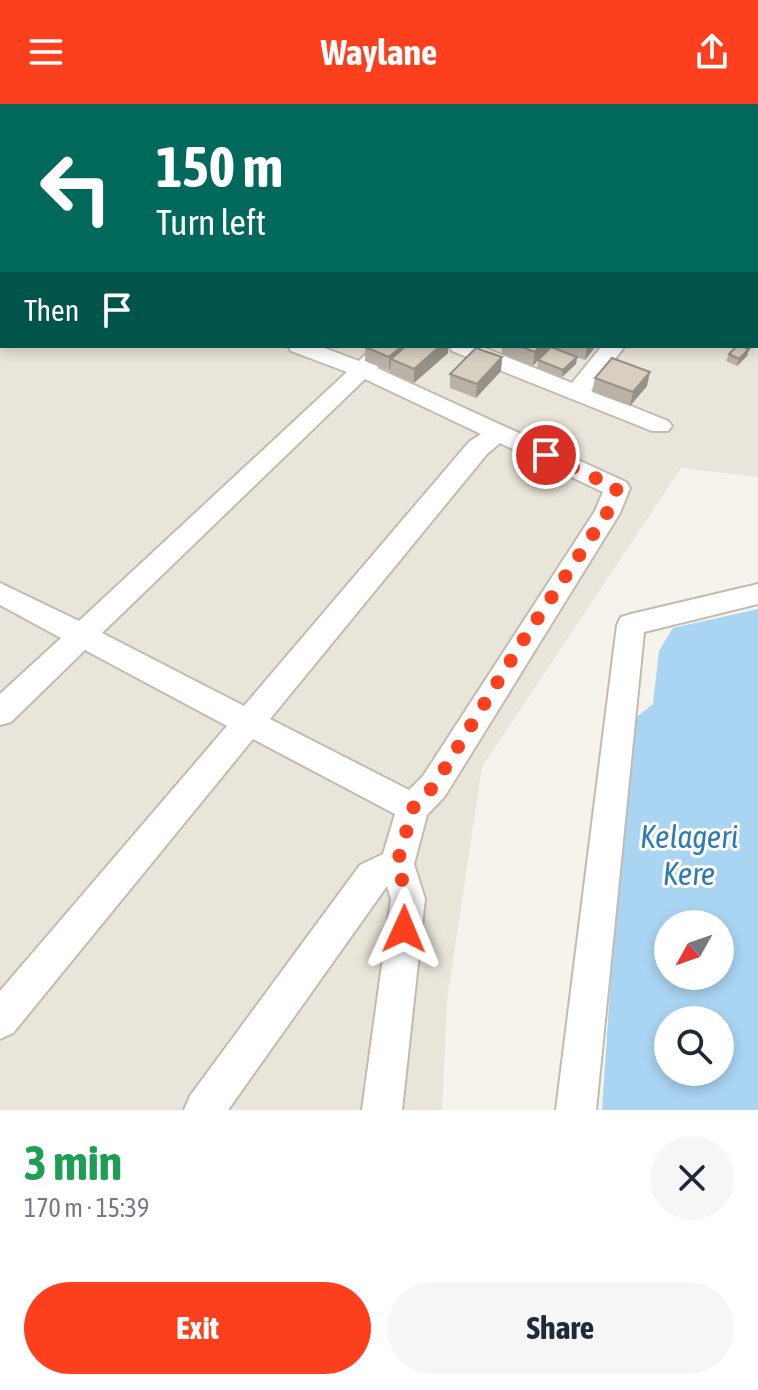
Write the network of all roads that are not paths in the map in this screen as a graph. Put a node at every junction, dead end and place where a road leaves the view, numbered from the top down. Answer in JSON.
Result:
{"nodes":[{"id":1,"x":304,"y":348,"type":"edge"},
{"id":2,"x":385,"y":348,"type":"edge"},
{"id":3,"x":475,"y":348,"type":"edge"},
{"id":4,"x":612,"y":348,"type":"edge"},
{"id":5,"x":505,"y":352,"type":"edge"},
{"id":6,"x":363,"y":370,"type":"junction"},
{"id":7,"x":576,"y":393,"type":"junction"},
{"id":8,"x":660,"y":426,"type":"dead end"},
{"id":9,"x":497,"y":434,"type":"junction"},
{"id":10,"x":0,"y":593,"type":"edge"},
{"id":11,"x":758,"y":594,"type":"edge"},
{"id":12,"x":82,"y":636,"type":"junction"},
{"id":13,"x":0,"y":713,"type":"edge"},
{"id":14,"x":250,"y":722,"type":"junction"},
{"id":15,"x":413,"y":808,"type":"junction"},
{"id":16,"x":397,"y":864,"type":"junction"},
{"id":17,"x":0,"y":1020,"type":"edge"},
{"id":18,"x":204,"y":1110,"type":"edge"},
{"id":19,"x":382,"y":1110,"type":"edge"},
{"id":20,"x":576,"y":1110,"type":"edge"}],
"edges":[{"from":1,"to":6,"type":"street"},
{"from":2,"to":6,"type":"street"},
{"from":3,"to":5,"type":"street"},
{"from":4,"to":7,"type":"street"},
{"from":5,"to":7,"type":"street"},
{"from":6,"to":9,"type":"street"},
{"from":6,"to":12,"type":"street"},
{"from":7,"to":8,"type":"street"},
{"from":9,"to":14,"type":"street"},
{"from":9,"to":15,"type":"street"},
{"from":10,"to":12,"type":"street"},
{"from":11,"to":20,"type":"street"},
{"from":12,"to":13,"type":"street"},
{"from":12,"to":14,"type":"street"},
{"from":14,"to":15,"type":"street"},
{"from":14,"to":17,"type":"street"},
{"from":15,"to":16,"type":"street"},
{"from":16,"to":18,"type":"street"},
{"from":16,"to":19,"type":"street"}]}
